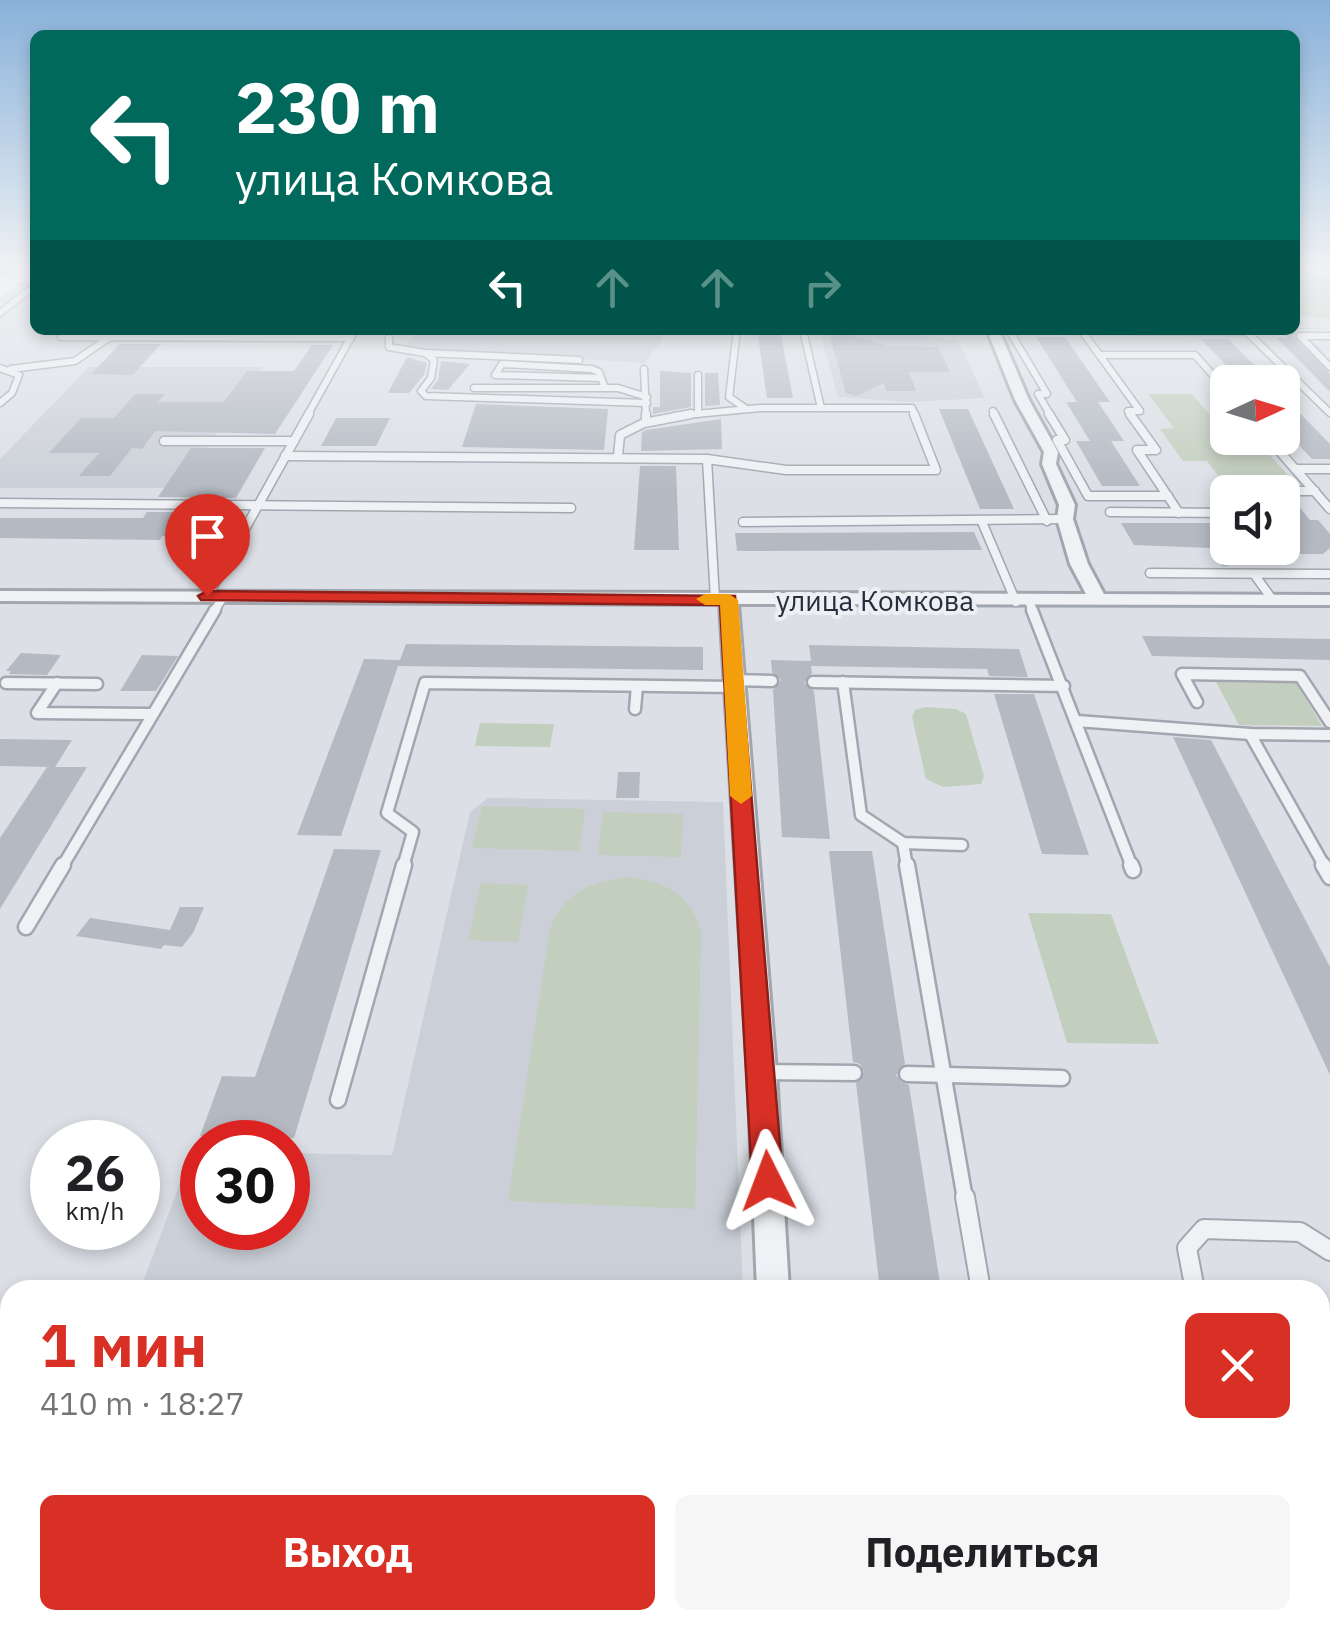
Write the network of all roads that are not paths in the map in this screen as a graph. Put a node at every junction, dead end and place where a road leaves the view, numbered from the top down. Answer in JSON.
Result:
{"nodes":[{"id":1,"x":107,"y":340,"type":"edge"},
{"id":2,"x":350,"y":340,"type":"edge"},
{"id":3,"x":389,"y":340,"type":"edge"},
{"id":4,"x":735,"y":340,"type":"edge"},
{"id":5,"x":805,"y":340,"type":"edge"},
{"id":6,"x":997,"y":340,"type":"edge"},
{"id":7,"x":1015,"y":340,"type":"edge"},
{"id":8,"x":1089,"y":340,"type":"edge"},
{"id":9,"x":1256,"y":340,"type":"edge"},
{"id":10,"x":1304,"y":340,"type":"edge"},
{"id":11,"x":424,"y":353,"type":"junction"},
{"id":12,"x":1100,"y":355,"type":"junction"},
{"id":13,"x":579,"y":360,"type":"dead end"},
{"id":14,"x":1330,"y":367,"type":"edge"},
{"id":15,"x":0,"y":368,"type":"edge"},
{"id":16,"x":11,"y":369,"type":"junction"},
{"id":17,"x":644,"y":369,"type":"dead end"},
{"id":18,"x":1210,"y":371,"type":"edge"},
{"id":19,"x":698,"y":375,"type":"dead end"},
{"id":20,"x":601,"y":378,"type":"junction"},
{"id":21,"x":474,"y":388,"type":"dead end"},
{"id":22,"x":605,"y":388,"type":"junction"},
{"id":23,"x":647,"y":400,"type":"junction"},
{"id":24,"x":0,"y":403,"type":"edge"},
{"id":25,"x":745,"y":408,"type":"junction"},
{"id":26,"x":784,"y":408,"type":"junction"},
{"id":27,"x":820,"y":408,"type":"junction"},
{"id":28,"x":993,"y":411,"type":"dead end"},
{"id":29,"x":1330,"y":413,"type":"edge"},
{"id":30,"x":698,"y":414,"type":"junction"},
{"id":31,"x":786,"y":419,"type":"dead end"},
{"id":32,"x":646,"y":422,"type":"junction"},
{"id":33,"x":164,"y":441,"type":"dead end"},
{"id":34,"x":294,"y":441,"type":"junction"},
{"id":35,"x":1283,"y":455,"type":"edge"},
{"id":36,"x":285,"y":456,"type":"junction"},
{"id":37,"x":618,"y":456,"type":"junction"},
{"id":38,"x":708,"y":460,"type":"junction"},
{"id":39,"x":1296,"y":470,"type":"junction"},
{"id":40,"x":1330,"y":470,"type":"edge"},
{"id":41,"x":1300,"y":491,"type":"edge"},
{"id":42,"x":1315,"y":491,"type":"junction"},
{"id":43,"x":1168,"y":496,"type":"junction"},
{"id":44,"x":0,"y":504,"type":"edge"},
{"id":45,"x":258,"y":506,"type":"junction"},
{"id":46,"x":572,"y":508,"type":"dead end"},
{"id":47,"x":1330,"y":508,"type":"edge"},
{"id":48,"x":1110,"y":512,"type":"dead end"},
{"id":49,"x":1179,"y":513,"type":"junction"},
{"id":50,"x":1210,"y":513,"type":"edge"},
{"id":51,"x":1056,"y":520,"type":"junction"},
{"id":52,"x":743,"y":522,"type":"dead end"},
{"id":53,"x":982,"y":522,"type":"junction"},
{"id":54,"x":1150,"y":574,"type":"dead end"},
{"id":55,"x":1254,"y":574,"type":"junction"},
{"id":56,"x":1330,"y":574,"type":"edge"},
{"id":57,"x":0,"y":596,"type":"edge"},
{"id":58,"x":215,"y":597,"type":"junction"},
{"id":59,"x":1272,"y":598,"type":"junction"},
{"id":60,"x":722,"y":600,"type":"junction"},
{"id":61,"x":1098,"y":600,"type":"junction"},
{"id":62,"x":1330,"y":600,"type":"edge"},
{"id":63,"x":1022,"y":602,"type":"junction"},
{"id":64,"x":772,"y":681,"type":"dead end"},
{"id":65,"x":813,"y":682,"type":"dead end"},
{"id":66,"x":843,"y":682,"type":"junction"},
{"id":67,"x":6,"y":683,"type":"dead end"},
{"id":68,"x":57,"y":683,"type":"junction"},
{"id":69,"x":97,"y":684,"type":"dead end"},
{"id":70,"x":732,"y":684,"type":"junction"},
{"id":71,"x":636,"y":686,"type":"junction"},
{"id":72,"x":1064,"y":686,"type":"junction"},
{"id":73,"x":1197,"y":702,"type":"dead end"},
{"id":74,"x":635,"y":709,"type":"dead end"},
{"id":75,"x":150,"y":714,"type":"junction"},
{"id":76,"x":1077,"y":720,"type":"junction"},
{"id":77,"x":1330,"y":722,"type":"edge"},
{"id":78,"x":1250,"y":734,"type":"junction"},
{"id":79,"x":1330,"y":735,"type":"edge"},
{"id":80,"x":903,"y":843,"type":"junction"},
{"id":81,"x":962,"y":844,"type":"dead end"},
{"id":82,"x":1132,"y":870,"type":"dead end"},
{"id":83,"x":1330,"y":878,"type":"edge"},
{"id":84,"x":26,"y":927,"type":"dead end"},
{"id":85,"x":762,"y":1072,"type":"junction"},
{"id":86,"x":854,"y":1074,"type":"dead end"},
{"id":87,"x":907,"y":1074,"type":"dead end"},
{"id":88,"x":944,"y":1075,"type":"junction"},
{"id":89,"x":1062,"y":1078,"type":"dead end"},
{"id":90,"x":338,"y":1100,"type":"dead end"},
{"id":91,"x":1330,"y":1251,"type":"edge"},
{"id":92,"x":772,"y":1280,"type":"edge"},
{"id":93,"x":979,"y":1280,"type":"edge"},
{"id":94,"x":1192,"y":1280,"type":"edge"}],
"edges":[{"from":1,"to":16,"type":"lane"},
{"from":2,"to":34,"type":"lane"},
{"from":3,"to":11,"type":"lane"},
{"from":4,"to":25,"type":"lane"},
{"from":5,"to":27,"type":"lane"},
{"from":6,"to":51,"type":"street"},
{"from":7,"to":43,"type":"lane"},
{"from":8,"to":12,"type":"lane"},
{"from":9,"to":29,"type":"lane"},
{"from":10,"to":14,"type":"lane"},
{"from":11,"to":13,"type":"lane"},
{"from":11,"to":23,"type":"lane"},
{"from":12,"to":18,"type":"lane"},
{"from":12,"to":43,"type":"lane"},
{"from":15,"to":16,"type":"lane"},
{"from":16,"to":24,"type":"lane"},
{"from":17,"to":23,"type":"lane"},
{"from":19,"to":30,"type":"lane"},
{"from":20,"to":20,"type":"lane"},
{"from":20,"to":22,"type":"lane"},
{"from":21,"to":22,"type":"lane"},
{"from":22,"to":23,"type":"lane"},
{"from":23,"to":32,"type":"lane"},
{"from":25,"to":26,"type":"lane"},
{"from":25,"to":30,"type":"lane"},
{"from":26,"to":27,"type":"lane"},
{"from":26,"to":31,"type":"lane"},
{"from":27,"to":38,"type":"lane"},
{"from":28,"to":51,"type":"lane"},
{"from":30,"to":32,"type":"lane"},
{"from":32,"to":37,"type":"lane"},
{"from":33,"to":34,"type":"lane"},
{"from":34,"to":36,"type":"lane"},
{"from":35,"to":39,"type":"lane"},
{"from":36,"to":37,"type":"lane"},
{"from":36,"to":45,"type":"lane"},
{"from":37,"to":38,"type":"lane"},
{"from":38,"to":60,"type":"lane"},
{"from":39,"to":40,"type":"lane"},
{"from":39,"to":42,"type":"lane"},
{"from":41,"to":42,"type":"lane"},
{"from":42,"to":47,"type":"lane"},
{"from":43,"to":49,"type":"lane"},
{"from":44,"to":45,"type":"lane"},
{"from":45,"to":46,"type":"lane"},
{"from":45,"to":58,"type":"lane"},
{"from":48,"to":49,"type":"lane"},
{"from":49,"to":50,"type":"lane"},
{"from":51,"to":53,"type":"lane"},
{"from":51,"to":61,"type":"street"},
{"from":52,"to":53,"type":"lane"},
{"from":53,"to":63,"type":"lane"},
{"from":54,"to":55,"type":"lane"},
{"from":55,"to":56,"type":"lane"},
{"from":55,"to":59,"type":"lane"},
{"from":57,"to":58,"type":"street","name":"улица Комкова"},
{"from":58,"to":60,"type":"street","name":"улица Комкова"},
{"from":58,"to":75,"type":"lane"},
{"from":59,"to":61,"type":"street","name":"улица Комкова"},
{"from":59,"to":62,"type":"street","name":"улица Комкова"},
{"from":60,"to":63,"type":"street","name":"улица Комкова"},
{"from":60,"to":70,"type":"street"},
{"from":61,"to":63,"type":"street","name":"улица Комкова"},
{"from":63,"to":72,"type":"lane"},
{"from":64,"to":70,"type":"lane"},
{"from":65,"to":66,"type":"lane"},
{"from":66,"to":72,"type":"lane"},
{"from":66,"to":80,"type":"lane"},
{"from":67,"to":68,"type":"lane"},
{"from":68,"to":69,"type":"lane"},
{"from":68,"to":75,"type":"lane"},
{"from":70,"to":71,"type":"lane"},
{"from":70,"to":85,"type":"street"},
{"from":71,"to":74,"type":"lane"},
{"from":71,"to":90,"type":"lane"},
{"from":72,"to":76,"type":"lane"},
{"from":73,"to":77,"type":"lane"},
{"from":75,"to":84,"type":"lane"},
{"from":76,"to":78,"type":"lane"},
{"from":76,"to":82,"type":"lane"},
{"from":78,"to":79,"type":"lane"},
{"from":78,"to":83,"type":"lane"},
{"from":80,"to":81,"type":"lane"},
{"from":80,"to":88,"type":"lane"},
{"from":85,"to":86,"type":"lane"},
{"from":85,"to":92,"type":"street"},
{"from":87,"to":88,"type":"lane"},
{"from":88,"to":89,"type":"lane"},
{"from":88,"to":93,"type":"lane"},
{"from":91,"to":94,"type":"lane"}]}
